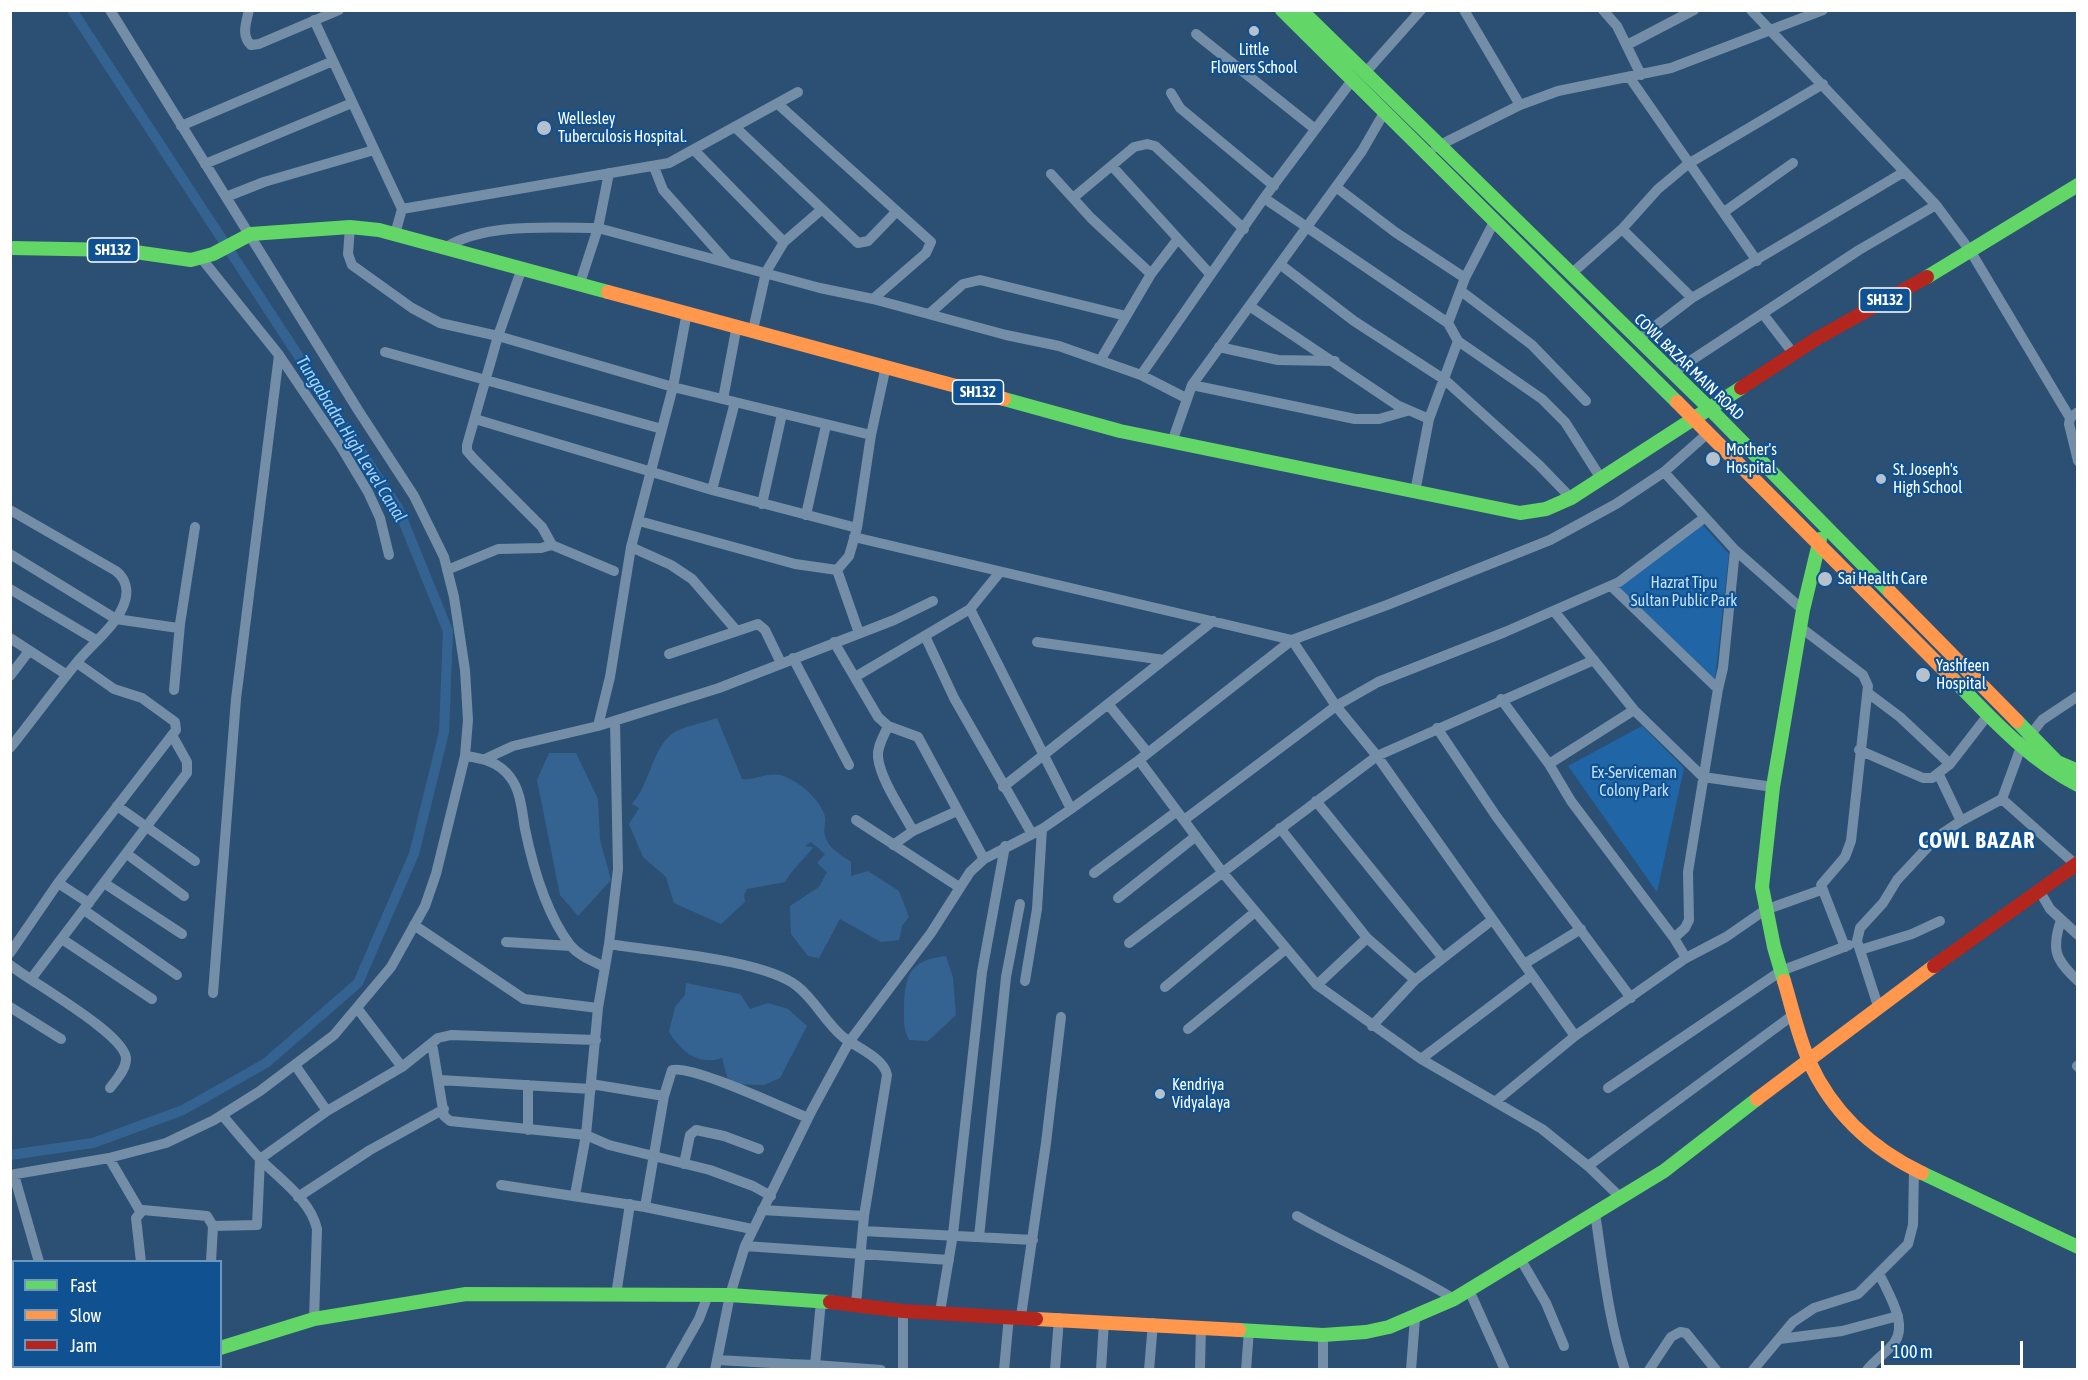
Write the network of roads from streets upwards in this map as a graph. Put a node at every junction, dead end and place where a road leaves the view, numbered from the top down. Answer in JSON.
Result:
{"nodes":[{"id":1,"x":110,"y":10,"type":"edge"},
{"id":2,"x":249,"y":10,"type":"edge"},
{"id":3,"x":339,"y":10,"type":"edge"},
{"id":4,"x":1282,"y":10,"type":"edge"},
{"id":5,"x":1301,"y":10,"type":"edge"},
{"id":6,"x":1421,"y":10,"type":"edge"},
{"id":7,"x":1464,"y":10,"type":"edge"},
{"id":8,"x":1603,"y":10,"type":"edge"},
{"id":9,"x":1694,"y":10,"type":"edge"},
{"id":10,"x":1751,"y":10,"type":"edge"},
{"id":11,"x":1823,"y":10,"type":"edge"},
{"id":12,"x":314,"y":20,"type":"junction"},
{"id":13,"x":1772,"y":31,"type":"junction"},
{"id":14,"x":1196,"y":34,"type":"dead end"},
{"id":15,"x":1627,"y":45,"type":"junction"},
{"id":16,"x":333,"y":61,"type":"junction"},
{"id":17,"x":1359,"y":76,"type":"junction"},
{"id":18,"x":1636,"y":76,"type":"junction"},
{"id":19,"x":1823,"y":84,"type":"junction"},
{"id":20,"x":798,"y":92,"type":"dead end"},
{"id":21,"x":1171,"y":93,"type":"dead end"},
{"id":22,"x":352,"y":103,"type":"junction"},
{"id":23,"x":779,"y":105,"type":"junction"},
{"id":24,"x":1520,"y":105,"type":"junction"},
{"id":25,"x":1385,"y":111,"type":"junction"},
{"id":26,"x":181,"y":126,"type":"junction"},
{"id":27,"x":736,"y":128,"type":"junction"},
{"id":28,"x":1315,"y":129,"type":"junction"},
{"id":29,"x":1434,"y":149,"type":"junction"},
{"id":30,"x":374,"y":150,"type":"junction"},
{"id":31,"x":695,"y":151,"type":"junction"},
{"id":32,"x":1793,"y":163,"type":"dead end"},
{"id":33,"x":205,"y":164,"type":"junction"},
{"id":34,"x":1688,"y":164,"type":"junction"},
{"id":35,"x":654,"y":166,"type":"junction"},
{"id":36,"x":1112,"y":166,"type":"junction"},
{"id":37,"x":1904,"y":172,"type":"junction"},
{"id":38,"x":609,"y":173,"type":"junction"},
{"id":39,"x":1051,"y":174,"type":"dead end"},
{"id":40,"x":2078,"y":185,"type":"edge"},
{"id":41,"x":1274,"y":186,"type":"junction"},
{"id":42,"x":1336,"y":188,"type":"junction"},
{"id":43,"x":226,"y":197,"type":"junction"},
{"id":44,"x":1073,"y":198,"type":"junction"},
{"id":45,"x":1264,"y":198,"type":"junction"},
{"id":46,"x":1936,"y":205,"type":"junction"},
{"id":47,"x":402,"y":209,"type":"junction"},
{"id":48,"x":821,"y":210,"type":"junction"},
{"id":49,"x":896,"y":212,"type":"junction"},
{"id":50,"x":1724,"y":212,"type":"junction"},
{"id":51,"x":1495,"y":220,"type":"junction"},
{"id":52,"x":350,"y":227,"type":"junction"},
{"id":53,"x":598,"y":228,"type":"junction"},
{"id":54,"x":1306,"y":228,"type":"junction"},
{"id":55,"x":1244,"y":229,"type":"junction"},
{"id":56,"x":1622,"y":230,"type":"junction"},
{"id":57,"x":395,"y":234,"type":"junction"},
{"id":58,"x":248,"y":235,"type":"junction"},
{"id":59,"x":1178,"y":240,"type":"junction"},
{"id":60,"x":784,"y":242,"type":"junction"},
{"id":61,"x":10,"y":248,"type":"edge"},
{"id":62,"x":446,"y":248,"type":"junction"},
{"id":63,"x":1971,"y":252,"type":"junction"},
{"id":64,"x":207,"y":257,"type":"junction"},
{"id":65,"x":1757,"y":261,"type":"junction"},
{"id":66,"x":728,"y":262,"type":"junction"},
{"id":67,"x":1281,"y":265,"type":"junction"},
{"id":68,"x":522,"y":268,"type":"junction"},
{"id":69,"x":766,"y":273,"type":"junction"},
{"id":70,"x":1151,"y":274,"type":"junction"},
{"id":71,"x":1210,"y":274,"type":"junction"},
{"id":72,"x":1571,"y":274,"type":"junction"},
{"id":73,"x":1465,"y":278,"type":"junction"},
{"id":74,"x":580,"y":283,"type":"junction"},
{"id":75,"x":1461,"y":291,"type":"junction"},
{"id":76,"x":1692,"y":298,"type":"junction"},
{"id":77,"x":873,"y":299,"type":"junction"},
{"id":78,"x":1251,"y":307,"type":"junction"},
{"id":79,"x":687,"y":312,"type":"junction"},
{"id":80,"x":929,"y":314,"type":"junction"},
{"id":81,"x":1763,"y":314,"type":"junction"},
{"id":82,"x":1126,"y":316,"type":"junction"},
{"id":83,"x":1448,"y":323,"type":"junction"},
{"id":84,"x":737,"y":326,"type":"junction"},
{"id":85,"x":753,"y":330,"type":"junction"},
{"id":86,"x":498,"y":336,"type":"junction"},
{"id":87,"x":1637,"y":340,"type":"junction"},
{"id":88,"x":1458,"y":341,"type":"junction"},
{"id":89,"x":1219,"y":347,"type":"junction"},
{"id":90,"x":386,"y":352,"type":"dead end"},
{"id":91,"x":1793,"y":353,"type":"junction"},
{"id":92,"x":279,"y":355,"type":"junction"},
{"id":93,"x":1101,"y":358,"type":"junction"},
{"id":94,"x":1336,"y":361,"type":"junction"},
{"id":95,"x":886,"y":366,"type":"junction"},
{"id":96,"x":1672,"y":373,"type":"junction"},
{"id":97,"x":1141,"y":375,"type":"junction"},
{"id":98,"x":485,"y":380,"type":"junction"},
{"id":99,"x":1445,"y":380,"type":"junction"},
{"id":100,"x":1192,"y":385,"type":"junction"},
{"id":101,"x":673,"y":387,"type":"junction"},
{"id":102,"x":1186,"y":398,"type":"junction"},
{"id":103,"x":723,"y":399,"type":"junction"},
{"id":104,"x":1586,"y":401,"type":"dead end"},
{"id":105,"x":735,"y":402,"type":"junction"},
{"id":106,"x":1708,"y":407,"type":"junction"},
{"id":107,"x":1407,"y":411,"type":"junction"},
{"id":108,"x":782,"y":414,"type":"junction"},
{"id":109,"x":2074,"y":415,"type":"edge"},
{"id":110,"x":1693,"y":417,"type":"junction"},
{"id":111,"x":475,"y":419,"type":"junction"},
{"id":112,"x":1429,"y":419,"type":"junction"},
{"id":113,"x":826,"y":425,"type":"junction"},
{"id":114,"x":662,"y":429,"type":"junction"},
{"id":115,"x":1708,"y":433,"type":"junction"},
{"id":116,"x":871,"y":435,"type":"junction"},
{"id":117,"x":1172,"y":442,"type":"junction"},
{"id":118,"x":2078,"y":461,"type":"edge"},
{"id":119,"x":652,"y":471,"type":"junction"},
{"id":120,"x":1664,"y":472,"type":"junction"},
{"id":121,"x":1602,"y":480,"type":"junction"},
{"id":122,"x":712,"y":490,"type":"junction"},
{"id":123,"x":1415,"y":492,"type":"junction"},
{"id":124,"x":1571,"y":498,"type":"junction"},
{"id":125,"x":762,"y":504,"type":"junction"},
{"id":126,"x":10,"y":510,"type":"edge"},
{"id":127,"x":806,"y":515,"type":"junction"},
{"id":128,"x":1704,"y":518,"type":"junction"},
{"id":129,"x":639,"y":521,"type":"junction"},
{"id":130,"x":195,"y":527,"type":"dead end"},
{"id":131,"x":1827,"y":528,"type":"junction"},
{"id":132,"x":856,"y":533,"type":"junction"},
{"id":133,"x":1817,"y":544,"type":"junction"},
{"id":134,"x":552,"y":545,"type":"junction"},
{"id":135,"x":632,"y":548,"type":"junction"},
{"id":136,"x":1735,"y":550,"type":"junction"},
{"id":137,"x":10,"y":554,"type":"edge"},
{"id":138,"x":388,"y":555,"type":"dead end"},
{"id":139,"x":447,"y":570,"type":"junction"},
{"id":140,"x":837,"y":570,"type":"junction"},
{"id":141,"x":614,"y":571,"type":"dead end"},
{"id":142,"x":1000,"y":572,"type":"junction"},
{"id":143,"x":1611,"y":586,"type":"junction"},
{"id":144,"x":10,"y":589,"type":"edge"},
{"id":145,"x":933,"y":601,"type":"dead end"},
{"id":146,"x":970,"y":609,"type":"junction"},
{"id":147,"x":1803,"y":610,"type":"junction"},
{"id":148,"x":1554,"y":611,"type":"junction"},
{"id":149,"x":116,"y":619,"type":"junction"},
{"id":150,"x":1213,"y":621,"type":"junction"},
{"id":151,"x":180,"y":624,"type":"junction"},
{"id":152,"x":1800,"y":627,"type":"junction"},
{"id":153,"x":736,"y":630,"type":"junction"},
{"id":154,"x":859,"y":633,"type":"junction"},
{"id":155,"x":925,"y":636,"type":"junction"},
{"id":156,"x":10,"y":639,"type":"edge"},
{"id":157,"x":96,"y":640,"type":"junction"},
{"id":158,"x":1292,"y":640,"type":"junction"},
{"id":159,"x":834,"y":642,"type":"junction"},
{"id":160,"x":1037,"y":642,"type":"dead end"},
{"id":161,"x":29,"y":651,"type":"junction"},
{"id":162,"x":669,"y":654,"type":"dead end"},
{"id":163,"x":793,"y":658,"type":"junction"},
{"id":164,"x":1164,"y":660,"type":"junction"},
{"id":165,"x":1594,"y":660,"type":"junction"},
{"id":166,"x":77,"y":663,"type":"junction"},
{"id":167,"x":781,"y":663,"type":"junction"},
{"id":168,"x":67,"y":675,"type":"junction"},
{"id":169,"x":10,"y":676,"type":"edge"},
{"id":170,"x":855,"y":677,"type":"junction"},
{"id":171,"x":1718,"y":689,"type":"junction"},
{"id":172,"x":174,"y":690,"type":"dead end"},
{"id":173,"x":1868,"y":693,"type":"junction"},
{"id":174,"x":2078,"y":696,"type":"edge"},
{"id":175,"x":1501,"y":699,"type":"junction"},
{"id":176,"x":1108,"y":704,"type":"junction"},
{"id":177,"x":1335,"y":706,"type":"junction"},
{"id":178,"x":1634,"y":710,"type":"junction"},
{"id":179,"x":1988,"y":715,"type":"junction"},
{"id":180,"x":615,"y":721,"type":"junction"},
{"id":181,"x":598,"y":726,"type":"junction"},
{"id":182,"x":888,"y":726,"type":"junction"},
{"id":183,"x":1437,"y":728,"type":"junction"},
{"id":184,"x":2030,"y":735,"type":"junction"},
{"id":185,"x":173,"y":737,"type":"junction"},
{"id":186,"x":2021,"y":747,"type":"junction"},
{"id":187,"x":10,"y":748,"type":"edge"},
{"id":188,"x":1859,"y":750,"type":"junction"},
{"id":189,"x":465,"y":756,"type":"junction"},
{"id":190,"x":1043,"y":756,"type":"junction"},
{"id":191,"x":1143,"y":756,"type":"junction"},
{"id":192,"x":1377,"y":756,"type":"junction"},
{"id":193,"x":485,"y":759,"type":"junction"},
{"id":194,"x":1549,"y":764,"type":"junction"},
{"id":195,"x":1950,"y":764,"type":"junction"},
{"id":196,"x":849,"y":765,"type":"dead end"},
{"id":197,"x":2078,"y":771,"type":"edge"},
{"id":198,"x":1939,"y":775,"type":"junction"},
{"id":199,"x":1703,"y":777,"type":"junction"},
{"id":200,"x":2078,"y":785,"type":"edge"},
{"id":201,"x":1773,"y":786,"type":"junction"},
{"id":202,"x":1003,"y":787,"type":"junction"},
{"id":203,"x":2002,"y":799,"type":"junction"},
{"id":204,"x":1316,"y":801,"type":"junction"},
{"id":205,"x":117,"y":806,"type":"junction"},
{"id":206,"x":1071,"y":809,"type":"junction"},
{"id":207,"x":957,"y":811,"type":"junction"},
{"id":208,"x":1180,"y":816,"type":"junction"},
{"id":209,"x":856,"y":820,"type":"dead end"},
{"id":210,"x":1961,"y":820,"type":"junction"},
{"id":211,"x":1280,"y":828,"type":"junction"},
{"id":212,"x":146,"y":829,"type":"junction"},
{"id":213,"x":1042,"y":829,"type":"junction"},
{"id":214,"x":913,"y":831,"type":"junction"},
{"id":215,"x":1032,"y":834,"type":"junction"},
{"id":216,"x":1196,"y":836,"type":"junction"},
{"id":217,"x":893,"y":845,"type":"junction"},
{"id":218,"x":1005,"y":846,"type":"junction"},
{"id":219,"x":127,"y":854,"type":"junction"},
{"id":220,"x":984,"y":859,"type":"junction"},
{"id":221,"x":195,"y":861,"type":"dead end"},
{"id":222,"x":2077,"y":863,"type":"edge"},
{"id":223,"x":1094,"y":873,"type":"dead end"},
{"id":224,"x":1223,"y":873,"type":"junction"},
{"id":225,"x":58,"y":883,"type":"junction"},
{"id":226,"x":104,"y":883,"type":"junction"},
{"id":227,"x":959,"y":887,"type":"junction"},
{"id":228,"x":1821,"y":890,"type":"junction"},
{"id":229,"x":2039,"y":890,"type":"junction"},
{"id":230,"x":184,"y":896,"type":"dead end"},
{"id":231,"x":1118,"y":897,"type":"dead end"},
{"id":232,"x":1020,"y":904,"type":"dead end"},
{"id":233,"x":87,"y":907,"type":"junction"},
{"id":234,"x":1765,"y":910,"type":"junction"},
{"id":235,"x":1255,"y":912,"type":"junction"},
{"id":236,"x":1492,"y":920,"type":"junction"},
{"id":237,"x":2061,"y":920,"type":"junction"},
{"id":238,"x":1940,"y":921,"type":"dead end"},
{"id":239,"x":414,"y":925,"type":"junction"},
{"id":240,"x":1581,"y":929,"type":"junction"},
{"id":241,"x":182,"y":934,"type":"dead end"},
{"id":242,"x":2078,"y":935,"type":"edge"},
{"id":243,"x":1366,"y":938,"type":"junction"},
{"id":244,"x":1674,"y":938,"type":"junction"},
{"id":245,"x":62,"y":939,"type":"junction"},
{"id":246,"x":506,"y":942,"type":"dead end"},
{"id":247,"x":1129,"y":943,"type":"dead end"},
{"id":248,"x":609,"y":944,"type":"junction"},
{"id":249,"x":1858,"y":945,"type":"junction"},
{"id":250,"x":571,"y":946,"type":"junction"},
{"id":251,"x":1845,"y":947,"type":"junction"},
{"id":252,"x":1286,"y":949,"type":"junction"},
{"id":253,"x":10,"y":953,"type":"edge"},
{"id":254,"x":1443,"y":958,"type":"junction"},
{"id":255,"x":1686,"y":958,"type":"junction"},
{"id":256,"x":1524,"y":964,"type":"junction"},
{"id":257,"x":10,"y":965,"type":"edge"},
{"id":258,"x":605,"y":967,"type":"junction"},
{"id":259,"x":1781,"y":971,"type":"junction"},
{"id":260,"x":177,"y":975,"type":"dead end"},
{"id":261,"x":1532,"y":975,"type":"junction"},
{"id":262,"x":31,"y":979,"type":"junction"},
{"id":263,"x":1415,"y":980,"type":"junction"},
{"id":264,"x":1024,"y":981,"type":"dead end"},
{"id":265,"x":2078,"y":981,"type":"edge"},
{"id":266,"x":1317,"y":985,"type":"junction"},
{"id":267,"x":1165,"y":987,"type":"dead end"},
{"id":268,"x":213,"y":993,"type":"dead end"},
{"id":269,"x":1630,"y":998,"type":"junction"},
{"id":270,"x":152,"y":999,"type":"dead end"},
{"id":271,"x":1878,"y":1006,"type":"junction"},
{"id":272,"x":10,"y":1007,"type":"edge"},
{"id":273,"x":357,"y":1008,"type":"junction"},
{"id":274,"x":598,"y":1008,"type":"junction"},
{"id":275,"x":1793,"y":1015,"type":"junction"},
{"id":276,"x":1061,"y":1017,"type":"dead end"},
{"id":277,"x":1372,"y":1026,"type":"junction"},
{"id":278,"x":1188,"y":1029,"type":"dead end"},
{"id":279,"x":1575,"y":1036,"type":"junction"},
{"id":280,"x":61,"y":1039,"type":"dead end"},
{"id":281,"x":596,"y":1040,"type":"junction"},
{"id":282,"x":849,"y":1042,"type":"junction"},
{"id":283,"x":432,"y":1043,"type":"junction"},
{"id":284,"x":1421,"y":1059,"type":"junction"},
{"id":285,"x":1809,"y":1061,"type":"junction"},
{"id":286,"x":295,"y":1065,"type":"junction"},
{"id":287,"x":402,"y":1067,"type":"junction"},
{"id":288,"x":440,"y":1080,"type":"junction"},
{"id":289,"x":528,"y":1084,"type":"junction"},
{"id":290,"x":591,"y":1087,"type":"junction"},
{"id":291,"x":110,"y":1088,"type":"dead end"},
{"id":292,"x":1608,"y":1088,"type":"dead end"},
{"id":293,"x":664,"y":1096,"type":"junction"},
{"id":294,"x":1496,"y":1101,"type":"junction"},
{"id":295,"x":444,"y":1109,"type":"junction"},
{"id":296,"x":327,"y":1111,"type":"junction"},
{"id":297,"x":222,"y":1115,"type":"junction"},
{"id":298,"x":808,"y":1118,"type":"junction"},
{"id":299,"x":528,"y":1130,"type":"junction"},
{"id":300,"x":586,"y":1135,"type":"junction"},
{"id":301,"x":759,"y":1149,"type":"dead end"},
{"id":302,"x":653,"y":1157,"type":"junction"},
{"id":303,"x":110,"y":1158,"type":"junction"},
{"id":304,"x":260,"y":1159,"type":"junction"},
{"id":305,"x":684,"y":1164,"type":"junction"},
{"id":306,"x":1588,"y":1166,"type":"junction"},
{"id":307,"x":1914,"y":1169,"type":"junction"},
{"id":308,"x":12,"y":1175,"type":"edge"},
{"id":309,"x":501,"y":1185,"type":"dead end"},
{"id":310,"x":575,"y":1195,"type":"junction"},
{"id":311,"x":771,"y":1196,"type":"junction"},
{"id":312,"x":298,"y":1197,"type":"junction"},
{"id":313,"x":1621,"y":1198,"type":"junction"},
{"id":314,"x":630,"y":1204,"type":"junction"},
{"id":315,"x":645,"y":1207,"type":"junction"},
{"id":316,"x":762,"y":1210,"type":"junction"},
{"id":317,"x":140,"y":1211,"type":"junction"},
{"id":318,"x":1595,"y":1213,"type":"junction"},
{"id":319,"x":864,"y":1216,"type":"junction"},
{"id":320,"x":1298,"y":1216,"type":"dead end"},
{"id":321,"x":213,"y":1226,"type":"junction"},
{"id":322,"x":752,"y":1229,"type":"junction"},
{"id":323,"x":863,"y":1231,"type":"junction"},
{"id":324,"x":953,"y":1234,"type":"junction"},
{"id":325,"x":979,"y":1237,"type":"junction"},
{"id":326,"x":1033,"y":1240,"type":"junction"},
{"id":327,"x":745,"y":1246,"type":"junction"},
{"id":328,"x":2078,"y":1247,"type":"edge"},
{"id":329,"x":861,"y":1255,"type":"junction"},
{"id":330,"x":38,"y":1260,"type":"edge"},
{"id":331,"x":141,"y":1260,"type":"edge"},
{"id":332,"x":212,"y":1260,"type":"edge"},
{"id":333,"x":949,"y":1260,"type":"junction"},
{"id":334,"x":1521,"y":1260,"type":"junction"},
{"id":335,"x":1879,"y":1273,"type":"junction"},
{"id":336,"x":1469,"y":1290,"type":"junction"},
{"id":337,"x":616,"y":1294,"type":"junction"},
{"id":338,"x":708,"y":1295,"type":"junction"},
{"id":339,"x":730,"y":1295,"type":"junction"},
{"id":340,"x":1454,"y":1299,"type":"junction"},
{"id":341,"x":821,"y":1302,"type":"junction"},
{"id":342,"x":856,"y":1304,"type":"junction"},
{"id":343,"x":903,"y":1311,"type":"junction"},
{"id":344,"x":940,"y":1312,"type":"junction"},
{"id":345,"x":1015,"y":1316,"type":"junction"},
{"id":346,"x":1898,"y":1316,"type":"junction"},
{"id":347,"x":1059,"y":1318,"type":"junction"},
{"id":348,"x":1415,"y":1318,"type":"junction"},
{"id":349,"x":314,"y":1319,"type":"junction"},
{"id":350,"x":1104,"y":1321,"type":"junction"},
{"id":351,"x":1153,"y":1323,"type":"junction"},
{"id":352,"x":1201,"y":1326,"type":"junction"},
{"id":353,"x":1249,"y":1330,"type":"junction"},
{"id":354,"x":1323,"y":1335,"type":"junction"},
{"id":355,"x":1780,"y":1339,"type":"junction"},
{"id":356,"x":1564,"y":1346,"type":"dead end"},
{"id":357,"x":222,"y":1347,"type":"edge"},
{"id":358,"x":716,"y":1365,"type":"edge"},
{"id":359,"x":815,"y":1365,"type":"junction"},
{"id":360,"x":749,"y":1366,"type":"edge"},
{"id":361,"x":790,"y":1367,"type":"edge"},
{"id":362,"x":670,"y":1370,"type":"edge"},
{"id":363,"x":881,"y":1370,"type":"edge"},
{"id":364,"x":903,"y":1370,"type":"edge"},
{"id":365,"x":1004,"y":1370,"type":"edge"},
{"id":366,"x":1055,"y":1370,"type":"edge"},
{"id":367,"x":1101,"y":1370,"type":"edge"},
{"id":368,"x":1149,"y":1370,"type":"edge"},
{"id":369,"x":1200,"y":1370,"type":"edge"},
{"id":370,"x":1246,"y":1370,"type":"edge"},
{"id":371,"x":1323,"y":1370,"type":"edge"},
{"id":372,"x":1411,"y":1370,"type":"edge"},
{"id":373,"x":1505,"y":1370,"type":"edge"},
{"id":374,"x":1625,"y":1370,"type":"edge"},
{"id":375,"x":1649,"y":1370,"type":"edge"},
{"id":376,"x":1716,"y":1370,"type":"edge"},
{"id":377,"x":1753,"y":1370,"type":"edge"},
{"id":378,"x":1867,"y":1370,"type":"edge"}],
"edges":[{"from":1,"to":26,"type":"street"},
{"from":2,"to":12,"type":"street"},
{"from":3,"to":12,"type":"street"},
{"from":4,"to":17,"type":"street","name":"COWL BAZAR MAIN ROAD"},
{"from":5,"to":17,"type":"street","name":"COWL BAZAR MAIN ROAD"},
{"from":6,"to":17,"type":"street"},
{"from":7,"to":24,"type":"street"},
{"from":8,"to":15,"type":"street"},
{"from":9,"to":15,"type":"street"},
{"from":10,"to":13,"type":"street"},
{"from":11,"to":13,"type":"street"},
{"from":12,"to":16,"type":"street"},
{"from":13,"to":18,"type":"street"},
{"from":13,"to":19,"type":"street"},
{"from":14,"to":28,"type":"street"},
{"from":15,"to":18,"type":"street"},
{"from":16,"to":22,"type":"street"},
{"from":16,"to":26,"type":"street"},
{"from":17,"to":25,"type":"street","name":"COWL BAZAR MAIN ROAD"},
{"from":17,"to":28,"type":"street"},
{"from":17,"to":29,"type":"street","name":"COWL BAZAR MAIN ROAD"},
{"from":18,"to":24,"type":"street"},
{"from":18,"to":34,"type":"street"},
{"from":19,"to":34,"type":"street"},
{"from":19,"to":37,"type":"street"},
{"from":20,"to":23,"type":"street"},
{"from":21,"to":41,"type":"street"},
{"from":22,"to":30,"type":"street"},
{"from":22,"to":33,"type":"street"},
{"from":23,"to":27,"type":"street"},
{"from":23,"to":49,"type":"street"},
{"from":24,"to":29,"type":"street"},
{"from":25,"to":29,"type":"street","name":"COWL BAZAR MAIN ROAD"},
{"from":25,"to":42,"type":"street"},
{"from":26,"to":33,"type":"street"},
{"from":27,"to":31,"type":"street"},
{"from":27,"to":48,"type":"street"},
{"from":28,"to":41,"type":"street"},
{"from":29,"to":51,"type":"street","name":"COWL BAZAR MAIN ROAD"},
{"from":29,"to":72,"type":"street","name":"COWL BAZAR MAIN ROAD"},
{"from":30,"to":43,"type":"street"},
{"from":30,"to":47,"type":"street"},
{"from":31,"to":35,"type":"street"},
{"from":31,"to":60,"type":"street"},
{"from":32,"to":50,"type":"street"},
{"from":33,"to":43,"type":"street"},
{"from":34,"to":50,"type":"street"},
{"from":34,"to":56,"type":"street"},
{"from":35,"to":38,"type":"street"},
{"from":35,"to":66,"type":"street"},
{"from":36,"to":44,"type":"street"},
{"from":36,"to":55,"type":"street"},
{"from":36,"to":59,"type":"street"},
{"from":37,"to":46,"type":"street"},
{"from":37,"to":65,"type":"street"},
{"from":38,"to":47,"type":"street"},
{"from":38,"to":53,"type":"street"},
{"from":39,"to":44,"type":"street"},
{"from":40,"to":63,"type":"street","number":"SH132"},
{"from":41,"to":45,"type":"street"},
{"from":42,"to":54,"type":"street"},
{"from":42,"to":73,"type":"street"},
{"from":43,"to":58,"type":"street"},
{"from":44,"to":70,"type":"street"},
{"from":45,"to":54,"type":"street"},
{"from":45,"to":55,"type":"street"},
{"from":46,"to":63,"type":"street"},
{"from":46,"to":81,"type":"street"},
{"from":47,"to":57,"type":"street"},
{"from":48,"to":49,"type":"street"},
{"from":48,"to":60,"type":"street"},
{"from":49,"to":77,"type":"street"},
{"from":50,"to":65,"type":"street"},
{"from":51,"to":73,"type":"street"},
{"from":51,"to":110,"type":"street","name":"COWL BAZAR MAIN ROAD"},
{"from":52,"to":57,"type":"street","number":"SH132"},
{"from":52,"to":58,"type":"street","number":"SH132"},
{"from":52,"to":86,"type":"street"},
{"from":53,"to":62,"type":"street"},
{"from":53,"to":66,"type":"street"},
{"from":53,"to":74,"type":"street"},
{"from":54,"to":67,"type":"street"},
{"from":54,"to":83,"type":"street"},
{"from":55,"to":71,"type":"street"},
{"from":56,"to":72,"type":"street"},
{"from":56,"to":76,"type":"street"},
{"from":57,"to":62,"type":"street","number":"SH132"},
{"from":58,"to":64,"type":"street","number":"SH132"},
{"from":58,"to":139,"type":"street"},
{"from":59,"to":70,"type":"street"},
{"from":59,"to":71,"type":"street"},
{"from":60,"to":69,"type":"street"},
{"from":61,"to":64,"type":"street","number":"SH132"},
{"from":62,"to":68,"type":"street","number":"SH132"},
{"from":63,"to":91,"type":"street","number":"SH132"},
{"from":63,"to":109,"type":"street"},
{"from":64,"to":92,"type":"street"},
{"from":65,"to":76,"type":"street"},
{"from":66,"to":69,"type":"street"},
{"from":67,"to":78,"type":"street"},
{"from":67,"to":99,"type":"street"},
{"from":68,"to":74,"type":"street","number":"SH132"},
{"from":68,"to":86,"type":"street"},
{"from":69,"to":77,"type":"street"},
{"from":69,"to":85,"type":"street"},
{"from":70,"to":82,"type":"street"},
{"from":71,"to":97,"type":"street"},
{"from":72,"to":87,"type":"street","name":"COWL BAZAR MAIN ROAD"},
{"from":73,"to":75,"type":"street"},
{"from":74,"to":79,"type":"street","number":"SH132"},
{"from":75,"to":83,"type":"street"},
{"from":75,"to":104,"type":"street"},
{"from":76,"to":87,"type":"street"},
{"from":77,"to":80,"type":"street"},
{"from":78,"to":89,"type":"street"},
{"from":78,"to":94,"type":"street"},
{"from":79,"to":84,"type":"street","number":"SH132"},
{"from":79,"to":101,"type":"street"},
{"from":80,"to":82,"type":"street"},
{"from":80,"to":93,"type":"street"},
{"from":81,"to":91,"type":"street"},
{"from":81,"to":96,"type":"street"},
{"from":82,"to":93,"type":"street"},
{"from":83,"to":88,"type":"street"},
{"from":84,"to":85,"type":"street","number":"SH132"},
{"from":84,"to":103,"type":"street"},
{"from":85,"to":95,"type":"street","number":"SH132"},
{"from":86,"to":98,"type":"street"},
{"from":86,"to":101,"type":"street"},
{"from":87,"to":96,"type":"street","name":"COWL BAZAR MAIN ROAD"},
{"from":88,"to":99,"type":"street"},
{"from":88,"to":121,"type":"street"},
{"from":89,"to":94,"type":"street"},
{"from":89,"to":100,"type":"street"},
{"from":90,"to":98,"type":"street"},
{"from":91,"to":106,"type":"street","number":"SH132"},
{"from":92,"to":138,"type":"street"},
{"from":92,"to":268,"type":"street"},
{"from":93,"to":97,"type":"street"},
{"from":94,"to":107,"type":"street"},
{"from":95,"to":116,"type":"street"},
{"from":95,"to":117,"type":"street","number":"SH132"},
{"from":96,"to":106,"type":"street","name":"COWL BAZAR MAIN ROAD"},
{"from":97,"to":102,"type":"street"},
{"from":98,"to":111,"type":"street"},
{"from":98,"to":114,"type":"street"},
{"from":99,"to":112,"type":"street"},
{"from":99,"to":124,"type":"street"},
{"from":100,"to":102,"type":"street"},
{"from":100,"to":107,"type":"street"},
{"from":101,"to":103,"type":"street"},
{"from":101,"to":114,"type":"street"},
{"from":102,"to":117,"type":"street"},
{"from":103,"to":105,"type":"street"},
{"from":105,"to":108,"type":"street"},
{"from":105,"to":122,"type":"street"},
{"from":106,"to":110,"type":"street","number":"SH132"},
{"from":106,"to":131,"type":"street","name":"COWL BAZAR MAIN ROAD"},
{"from":107,"to":112,"type":"street"},
{"from":108,"to":113,"type":"street"},
{"from":108,"to":125,"type":"street"},
{"from":109,"to":118,"type":"street"},
{"from":110,"to":115,"type":"street","name":"COWL BAZAR MAIN ROAD"},
{"from":110,"to":121,"type":"street","number":"SH132"},
{"from":111,"to":119,"type":"street"},
{"from":111,"to":134,"type":"street"},
{"from":112,"to":123,"type":"street"},
{"from":113,"to":116,"type":"street"},
{"from":113,"to":127,"type":"street"},
{"from":114,"to":119,"type":"street"},
{"from":115,"to":120,"type":"street"},
{"from":115,"to":133,"type":"street","name":"COWL BAZAR MAIN ROAD"},
{"from":116,"to":132,"type":"street"},
{"from":117,"to":123,"type":"street","number":"SH132"},
{"from":119,"to":122,"type":"street"},
{"from":119,"to":129,"type":"street"},
{"from":120,"to":128,"type":"street"},
{"from":120,"to":158,"type":"street"},
{"from":121,"to":124,"type":"street","number":"SH132"},
{"from":122,"to":125,"type":"street"},
{"from":123,"to":124,"type":"street","number":"SH132"},
{"from":125,"to":127,"type":"street"},
{"from":126,"to":149,"type":"street"},
{"from":127,"to":132,"type":"street"},
{"from":128,"to":136,"type":"street"},
{"from":128,"to":143,"type":"street"},
{"from":129,"to":135,"type":"street"},
{"from":129,"to":140,"type":"street"},
{"from":130,"to":151,"type":"street"},
{"from":131,"to":133,"type":"street"},
{"from":131,"to":184,"type":"street","name":"COWL BAZAR MAIN ROAD"},
{"from":132,"to":140,"type":"street"},
{"from":132,"to":142,"type":"street"},
{"from":133,"to":147,"type":"street"},
{"from":133,"to":179,"type":"street","name":"COWL BAZAR MAIN ROAD"},
{"from":134,"to":139,"type":"street"},
{"from":134,"to":141,"type":"street"},
{"from":135,"to":153,"type":"street"},
{"from":135,"to":181,"type":"street"},
{"from":136,"to":147,"type":"street"},
{"from":136,"to":171,"type":"street"},
{"from":137,"to":149,"type":"street"},
{"from":139,"to":189,"type":"street"},
{"from":140,"to":154,"type":"street"},
{"from":142,"to":146,"type":"street"},
{"from":142,"to":150,"type":"street"},
{"from":143,"to":148,"type":"street"},
{"from":143,"to":171,"type":"street"},
{"from":144,"to":157,"type":"street"},
{"from":145,"to":154,"type":"street"},
{"from":146,"to":155,"type":"street"},
{"from":146,"to":190,"type":"street"},
{"from":147,"to":152,"type":"street"},
{"from":148,"to":165,"type":"street"},
{"from":148,"to":177,"type":"street"},
{"from":149,"to":151,"type":"street"},
{"from":149,"to":157,"type":"street"},
{"from":150,"to":158,"type":"street"},
{"from":150,"to":164,"type":"street"},
{"from":151,"to":172,"type":"street"},
{"from":152,"to":173,"type":"street"},
{"from":152,"to":201,"type":"street"},
{"from":153,"to":162,"type":"street"},
{"from":153,"to":167,"type":"street"},
{"from":154,"to":159,"type":"street"},
{"from":155,"to":170,"type":"street"},
{"from":155,"to":202,"type":"street"},
{"from":156,"to":161,"type":"street"},
{"from":157,"to":166,"type":"street"},
{"from":158,"to":177,"type":"street"},
{"from":158,"to":191,"type":"street"},
{"from":159,"to":163,"type":"street"},
{"from":159,"to":170,"type":"street"},
{"from":160,"to":164,"type":"street"},
{"from":161,"to":168,"type":"street"},
{"from":161,"to":169,"type":"street"},
{"from":163,"to":167,"type":"street"},
{"from":163,"to":196,"type":"street"},
{"from":164,"to":176,"type":"street"},
{"from":165,"to":175,"type":"street"},
{"from":165,"to":178,"type":"street"},
{"from":166,"to":168,"type":"street"},
{"from":166,"to":185,"type":"street"},
{"from":167,"to":180,"type":"street"},
{"from":168,"to":187,"type":"street"},
{"from":170,"to":182,"type":"street"},
{"from":171,"to":199,"type":"street"},
{"from":173,"to":188,"type":"street"},
{"from":173,"to":195,"type":"street"},
{"from":174,"to":184,"type":"street"},
{"from":175,"to":183,"type":"street"},
{"from":175,"to":194,"type":"street"},
{"from":176,"to":190,"type":"street"},
{"from":176,"to":191,"type":"street"},
{"from":177,"to":192,"type":"street"},
{"from":177,"to":208,"type":"street"},
{"from":178,"to":194,"type":"street"},
{"from":178,"to":199,"type":"street"},
{"from":179,"to":186,"type":"street","name":"COWL BAZAR MAIN ROAD"},
{"from":179,"to":195,"type":"street"},
{"from":180,"to":181,"type":"street"},
{"from":180,"to":248,"type":"street"},
{"from":181,"to":193,"type":"street"},
{"from":182,"to":207,"type":"street"},
{"from":182,"to":214,"type":"street"},
{"from":183,"to":192,"type":"street"},
{"from":183,"to":240,"type":"street"},
{"from":184,"to":186,"type":"street"},
{"from":184,"to":197,"type":"street","name":"COWL BAZAR MAIN ROAD"},
{"from":185,"to":205,"type":"street"},
{"from":185,"to":212,"type":"street"},
{"from":186,"to":200,"type":"street","name":"COWL BAZAR MAIN ROAD"},
{"from":186,"to":203,"type":"street"},
{"from":188,"to":198,"type":"street"},
{"from":188,"to":228,"type":"street"},
{"from":189,"to":193,"type":"street"},
{"from":189,"to":239,"type":"street"},
{"from":190,"to":202,"type":"street"},
{"from":190,"to":206,"type":"street"},
{"from":191,"to":206,"type":"street"},
{"from":191,"to":208,"type":"street"},
{"from":192,"to":204,"type":"street"},
{"from":192,"to":236,"type":"street"},
{"from":193,"to":250,"type":"street"},
{"from":194,"to":244,"type":"street"},
{"from":195,"to":198,"type":"street"},
{"from":198,"to":210,"type":"street"},
{"from":199,"to":201,"type":"street"},
{"from":199,"to":244,"type":"street"},
{"from":201,"to":234,"type":"street"},
{"from":202,"to":215,"type":"street"},
{"from":203,"to":210,"type":"street"},
{"from":203,"to":222,"type":"street"},
{"from":204,"to":211,"type":"street"},
{"from":204,"to":254,"type":"street"},
{"from":205,"to":212,"type":"street"},
{"from":205,"to":225,"type":"street"},
{"from":206,"to":213,"type":"street"},
{"from":207,"to":214,"type":"street"},
{"from":207,"to":220,"type":"street"},
{"from":208,"to":216,"type":"street"},
{"from":208,"to":223,"type":"street"},
{"from":209,"to":217,"type":"street"},
{"from":210,"to":249,"type":"street"},
{"from":211,"to":224,"type":"street"},
{"from":211,"to":243,"type":"street"},
{"from":212,"to":219,"type":"street"},
{"from":212,"to":221,"type":"street"},
{"from":213,"to":215,"type":"street"},
{"from":213,"to":264,"type":"street"},
{"from":214,"to":217,"type":"street"},
{"from":215,"to":218,"type":"street"},
{"from":216,"to":224,"type":"street"},
{"from":216,"to":231,"type":"street"},
{"from":217,"to":227,"type":"street"},
{"from":218,"to":220,"type":"street"},
{"from":218,"to":324,"type":"street"},
{"from":219,"to":226,"type":"street"},
{"from":219,"to":230,"type":"street"},
{"from":220,"to":227,"type":"street"},
{"from":222,"to":229,"type":"street"},
{"from":224,"to":235,"type":"street"},
{"from":224,"to":247,"type":"street"},
{"from":225,"to":233,"type":"street"},
{"from":225,"to":253,"type":"street"},
{"from":226,"to":233,"type":"street"},
{"from":226,"to":241,"type":"street"},
{"from":227,"to":282,"type":"street"},
{"from":228,"to":234,"type":"street"},
{"from":228,"to":251,"type":"street"},
{"from":229,"to":237,"type":"street"},
{"from":229,"to":271,"type":"street"},
{"from":232,"to":325,"type":"street"},
{"from":233,"to":245,"type":"street"},
{"from":233,"to":260,"type":"street"},
{"from":234,"to":255,"type":"street"},
{"from":234,"to":259,"type":"street"},
{"from":235,"to":252,"type":"street"},
{"from":235,"to":267,"type":"street"},
{"from":236,"to":254,"type":"street"},
{"from":236,"to":256,"type":"street"},
{"from":237,"to":242,"type":"street"},
{"from":237,"to":265,"type":"street"},
{"from":238,"to":249,"type":"street"},
{"from":239,"to":273,"type":"street"},
{"from":239,"to":274,"type":"street"},
{"from":240,"to":256,"type":"street"},
{"from":240,"to":269,"type":"street"},
{"from":243,"to":263,"type":"street"},
{"from":243,"to":266,"type":"street"},
{"from":244,"to":255,"type":"street"},
{"from":245,"to":262,"type":"street"},
{"from":245,"to":270,"type":"street"},
{"from":246,"to":250,"type":"street"},
{"from":248,"to":258,"type":"street"},
{"from":248,"to":282,"type":"street"},
{"from":249,"to":251,"type":"street"},
{"from":249,"to":271,"type":"street"},
{"from":250,"to":258,"type":"street"},
{"from":251,"to":259,"type":"street"},
{"from":252,"to":266,"type":"street"},
{"from":252,"to":278,"type":"street"},
{"from":254,"to":263,"type":"street"},
{"from":255,"to":269,"type":"street"},
{"from":256,"to":261,"type":"street"},
{"from":257,"to":262,"type":"street"},
{"from":258,"to":274,"type":"street"},
{"from":259,"to":275,"type":"street"},
{"from":259,"to":292,"type":"street"},
{"from":261,"to":279,"type":"street"},
{"from":261,"to":284,"type":"street"},
{"from":262,"to":291,"type":"street"},
{"from":263,"to":277,"type":"street"},
{"from":266,"to":277,"type":"street"},
{"from":269,"to":279,"type":"street"},
{"from":271,"to":285,"type":"street"},
{"from":272,"to":280,"type":"street"},
{"from":273,"to":286,"type":"street"},
{"from":273,"to":287,"type":"street"},
{"from":274,"to":281,"type":"street"},
{"from":275,"to":285,"type":"street"},
{"from":275,"to":306,"type":"street"},
{"from":276,"to":326,"type":"street"},
{"from":277,"to":284,"type":"street"},
{"from":279,"to":294,"type":"street"},
{"from":281,"to":283,"type":"street"},
{"from":281,"to":290,"type":"street"},
{"from":282,"to":298,"type":"street"},
{"from":282,"to":319,"type":"street"},
{"from":283,"to":287,"type":"street"},
{"from":283,"to":288,"type":"street"},
{"from":284,"to":294,"type":"street"},
{"from":285,"to":307,"type":"street"},
{"from":285,"to":313,"type":"street"},
{"from":286,"to":296,"type":"street"},
{"from":286,"to":297,"type":"street"},
{"from":287,"to":296,"type":"street"},
{"from":288,"to":289,"type":"street"},
{"from":288,"to":295,"type":"street"},
{"from":289,"to":290,"type":"street"},
{"from":289,"to":299,"type":"street"},
{"from":290,"to":293,"type":"street"},
{"from":290,"to":300,"type":"street"},
{"from":293,"to":298,"type":"street"},
{"from":293,"to":302,"type":"street"},
{"from":294,"to":306,"type":"street"},
{"from":295,"to":299,"type":"street"},
{"from":295,"to":312,"type":"street"},
{"from":296,"to":304,"type":"street"},
{"from":297,"to":303,"type":"street"},
{"from":297,"to":304,"type":"street"},
{"from":298,"to":311,"type":"street"},
{"from":299,"to":300,"type":"street"},
{"from":300,"to":302,"type":"street"},
{"from":300,"to":310,"type":"street"},
{"from":301,"to":305,"type":"street"},
{"from":302,"to":305,"type":"street"},
{"from":302,"to":315,"type":"street"},
{"from":303,"to":308,"type":"street"},
{"from":303,"to":317,"type":"street"},
{"from":304,"to":312,"type":"street"},
{"from":304,"to":321,"type":"street"},
{"from":305,"to":311,"type":"street"},
{"from":306,"to":313,"type":"street"},
{"from":307,"to":328,"type":"street"},
{"from":307,"to":335,"type":"street"},
{"from":308,"to":330,"type":"street"},
{"from":309,"to":310,"type":"street"},
{"from":310,"to":314,"type":"street"},
{"from":311,"to":316,"type":"street"},
{"from":312,"to":349,"type":"street"},
{"from":313,"to":318,"type":"street"},
{"from":314,"to":315,"type":"street"},
{"from":314,"to":337,"type":"street"},
{"from":315,"to":322,"type":"street"},
{"from":316,"to":319,"type":"street"},
{"from":316,"to":322,"type":"street"},
{"from":317,"to":321,"type":"street"},
{"from":317,"to":331,"type":"street"},
{"from":318,"to":334,"type":"street"},
{"from":318,"to":374,"type":"street"},
{"from":319,"to":323,"type":"street"},
{"from":320,"to":340,"type":"street"},
{"from":321,"to":332,"type":"street"},
{"from":322,"to":327,"type":"street"},
{"from":323,"to":324,"type":"street"},
{"from":323,"to":329,"type":"street"},
{"from":324,"to":325,"type":"street"},
{"from":324,"to":333,"type":"street"},
{"from":325,"to":326,"type":"street"},
{"from":326,"to":345,"type":"street"},
{"from":327,"to":329,"type":"street"},
{"from":327,"to":339,"type":"street"},
{"from":329,"to":333,"type":"street"},
{"from":329,"to":342,"type":"street"},
{"from":333,"to":344,"type":"street"},
{"from":334,"to":336,"type":"street"},
{"from":334,"to":356,"type":"street"},
{"from":335,"to":346,"type":"street"},
{"from":335,"to":355,"type":"street"},
{"from":336,"to":340,"type":"street"},
{"from":336,"to":373,"type":"street"},
{"from":337,"to":338,"type":"street"},
{"from":337,"to":349,"type":"street"},
{"from":338,"to":339,"type":"street"},
{"from":338,"to":362,"type":"street"},
{"from":339,"to":341,"type":"street"},
{"from":339,"to":358,"type":"street"},
{"from":340,"to":348,"type":"street"},
{"from":341,"to":342,"type":"street"},
{"from":341,"to":359,"type":"street"},
{"from":342,"to":343,"type":"street"},
{"from":343,"to":344,"type":"street"},
{"from":343,"to":364,"type":"street"},
{"from":344,"to":345,"type":"street"},
{"from":345,"to":347,"type":"street"},
{"from":345,"to":365,"type":"street"},
{"from":346,"to":355,"type":"street"},
{"from":346,"to":378,"type":"street"},
{"from":347,"to":350,"type":"street"},
{"from":347,"to":366,"type":"street"},
{"from":348,"to":354,"type":"street"},
{"from":348,"to":372,"type":"street"},
{"from":349,"to":357,"type":"street"},
{"from":350,"to":351,"type":"street"},
{"from":350,"to":367,"type":"street"},
{"from":351,"to":352,"type":"street"},
{"from":351,"to":368,"type":"street"},
{"from":352,"to":353,"type":"street"},
{"from":352,"to":369,"type":"street"},
{"from":353,"to":354,"type":"street"},
{"from":353,"to":370,"type":"street"},
{"from":354,"to":371,"type":"street"},
{"from":355,"to":377,"type":"street"},
{"from":358,"to":360,"type":"street"},
{"from":359,"to":361,"type":"street"},
{"from":359,"to":363,"type":"street"},
{"from":360,"to":361,"type":"street"},
{"from":375,"to":376,"type":"street"}]}
